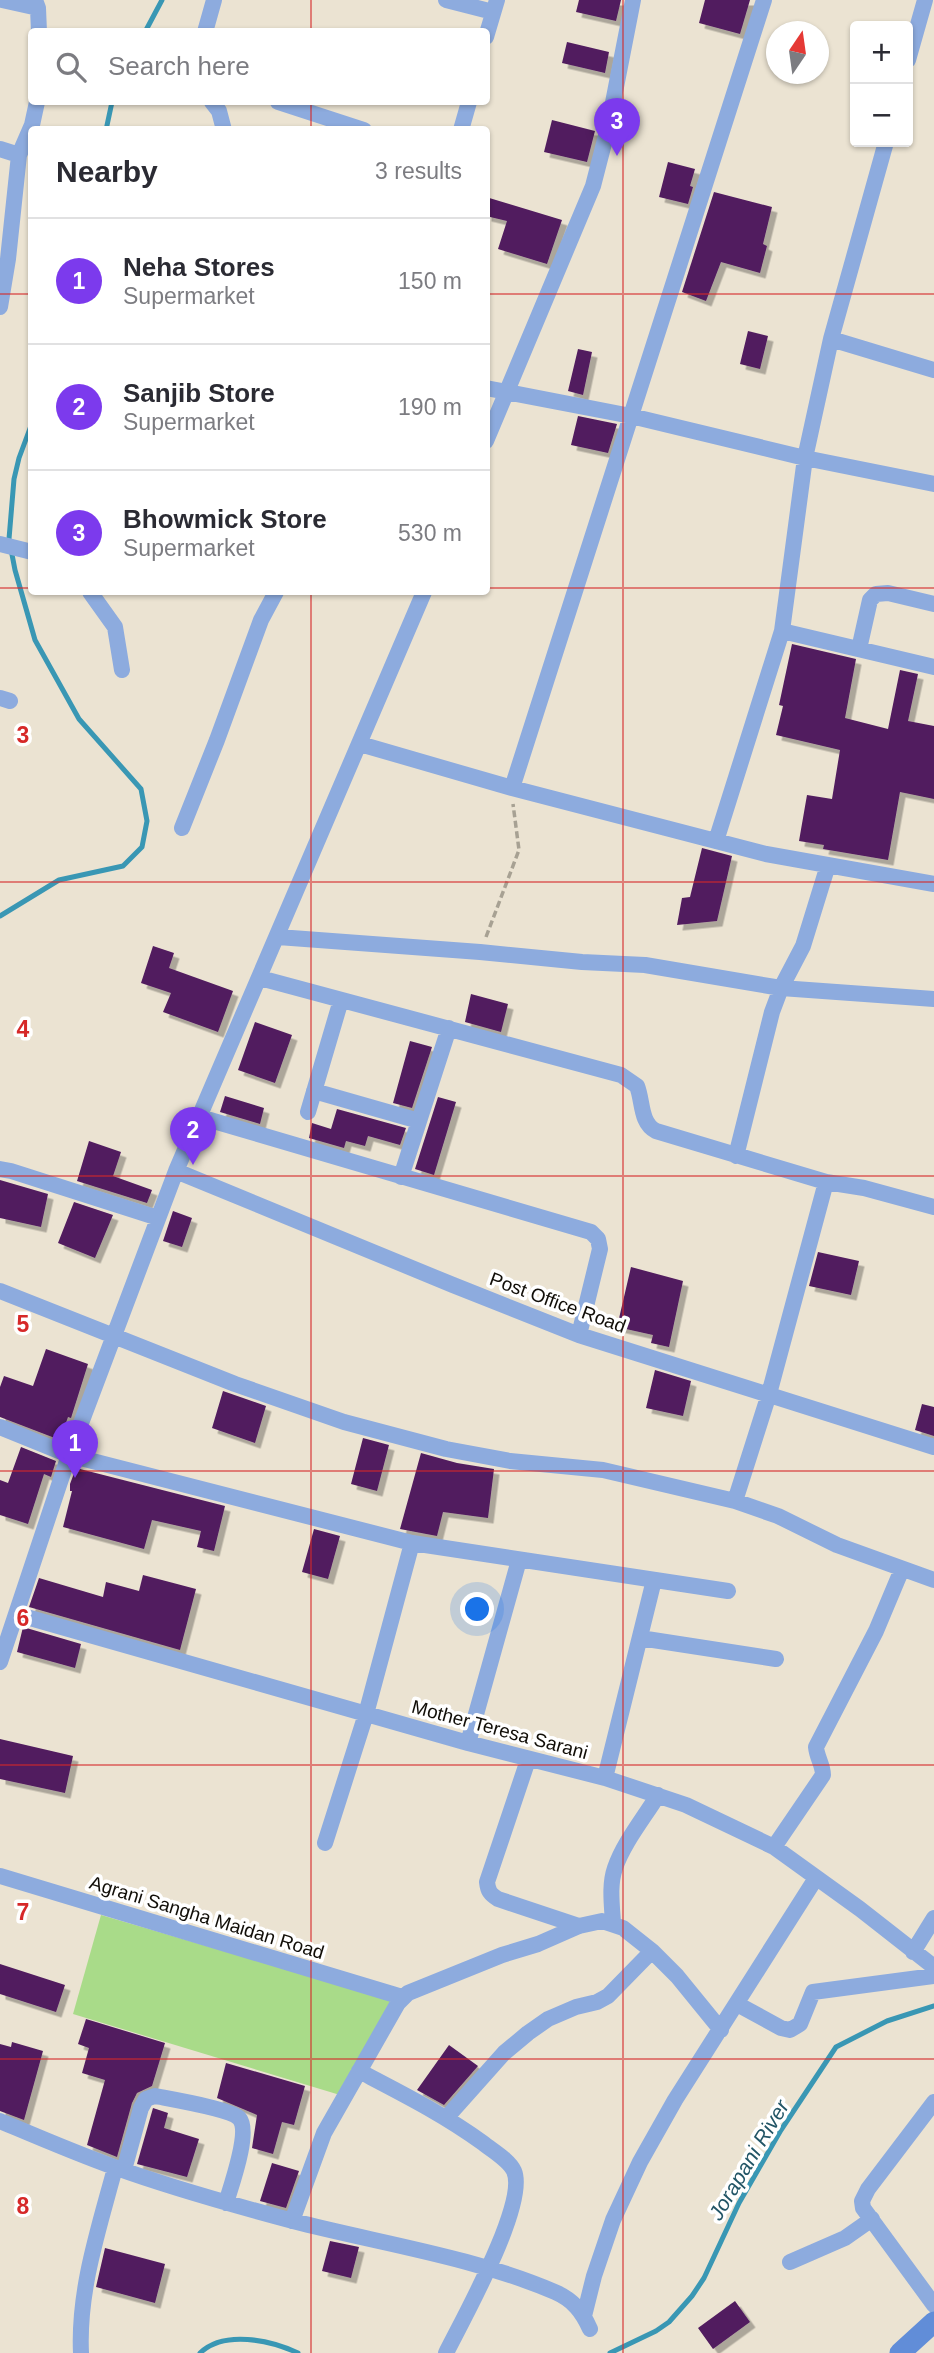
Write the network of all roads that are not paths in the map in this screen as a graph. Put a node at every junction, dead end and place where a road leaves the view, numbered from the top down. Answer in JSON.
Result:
{"nodes":[{"id":1,"x":2,"y":0,"type":"edge"},
{"id":2,"x":214,"y":0,"type":"edge"},
{"id":3,"x":446,"y":0,"type":"edge"},
{"id":4,"x":633,"y":0,"type":"edge"},
{"id":5,"x":764,"y":0,"type":"edge"},
{"id":6,"x":925,"y":0,"type":"edge"},
{"id":7,"x":36,"y":4,"type":"edge"},
{"id":8,"x":495,"y":6,"type":"edge"},
{"id":9,"x":39,"y":28,"type":"edge"},
{"id":10,"x":206,"y":28,"type":"edge"},
{"id":11,"x":489,"y":28,"type":"edge"},
{"id":12,"x":913,"y":42,"type":"edge"},
{"id":13,"x":36,"y":105,"type":"edge"},
{"id":14,"x":214,"y":105,"type":"edge"},
{"id":15,"x":287,"y":105,"type":"edge"},
{"id":16,"x":468,"y":105,"type":"edge"},
{"id":17,"x":32,"y":126,"type":"edge"},
{"id":18,"x":222,"y":126,"type":"edge"},
{"id":19,"x":352,"y":126,"type":"edge"},
{"id":20,"x":462,"y":126,"type":"edge"},
{"id":21,"x":28,"y":134,"type":"edge"},
{"id":22,"x":885,"y":147,"type":"edge"},
{"id":23,"x":0,"y":149,"type":"edge"},
{"id":24,"x":19,"y":155,"type":"junction"},
{"id":25,"x":4,"y":259,"type":"edge"},
{"id":26,"x":0,"y":307,"type":"edge"},
{"id":27,"x":831,"y":339,"type":"junction"},
{"id":28,"x":934,"y":370,"type":"edge"},
{"id":29,"x":490,"y":389,"type":"edge"},
{"id":30,"x":507,"y":393,"type":"junction"},
{"id":31,"x":631,"y":416,"type":"junction"},
{"id":32,"x":490,"y":432,"type":"edge"},
{"id":33,"x":805,"y":458,"type":"junction"},
{"id":34,"x":934,"y":484,"type":"edge"},
{"id":35,"x":0,"y":544,"type":"edge"},
{"id":36,"x":28,"y":551,"type":"edge"},
{"id":37,"x":92,"y":595,"type":"edge"},
{"id":38,"x":274,"y":595,"type":"edge"},
{"id":39,"x":423,"y":595,"type":"edge"},
{"id":40,"x":934,"y":604,"type":"edge"},
{"id":41,"x":782,"y":631,"type":"junction"},
{"id":42,"x":859,"y":649,"type":"junction"},
{"id":43,"x":934,"y":667,"type":"edge"},
{"id":44,"x":122,"y":670,"type":"dead end"},
{"id":45,"x":360,"y":744,"type":"junction"},
{"id":46,"x":512,"y":788,"type":"junction"},
{"id":47,"x":181,"y":828,"type":"dead end"},
{"id":48,"x":716,"y":841,"type":"junction"},
{"id":49,"x":828,"y":865,"type":"junction"},
{"id":50,"x":934,"y":884,"type":"edge"},
{"id":51,"x":278,"y":937,"type":"junction"},
{"id":52,"x":260,"y":978,"type":"junction"},
{"id":53,"x":781,"y":988,"type":"junction"},
{"id":54,"x":934,"y":999,"type":"edge"},
{"id":55,"x":341,"y":1000,"type":"junction"},
{"id":56,"x":449,"y":1028,"type":"junction"},
{"id":57,"x":314,"y":1091,"type":"junction"},
{"id":58,"x":308,"y":1112,"type":"dead end"},
{"id":59,"x":200,"y":1117,"type":"junction"},
{"id":60,"x":419,"y":1121,"type":"junction"},
{"id":61,"x":736,"y":1156,"type":"junction"},
{"id":62,"x":0,"y":1169,"type":"edge"},
{"id":63,"x":176,"y":1171,"type":"junction"},
{"id":64,"x":401,"y":1177,"type":"junction"},
{"id":65,"x":826,"y":1182,"type":"junction"},
{"id":66,"x":934,"y":1207,"type":"edge"},
{"id":67,"x":158,"y":1218,"type":"junction"},
{"id":68,"x":0,"y":1291,"type":"edge"},
{"id":69,"x":579,"y":1335,"type":"junction"},
{"id":70,"x":114,"y":1336,"type":"junction"},
{"id":71,"x":769,"y":1394,"type":"junction"},
{"id":72,"x":0,"y":1427,"type":"edge"},
{"id":73,"x":934,"y":1447,"type":"edge"},
{"id":74,"x":69,"y":1455,"type":"junction"},
{"id":75,"x":734,"y":1500,"type":"junction"},
{"id":76,"x":412,"y":1544,"type":"junction"},
{"id":77,"x":519,"y":1560,"type":"junction"},
{"id":78,"x":902,"y":1569,"type":"junction"},
{"id":79,"x":654,"y":1580,"type":"junction"},
{"id":80,"x":934,"y":1580,"type":"edge"},
{"id":81,"x":728,"y":1591,"type":"dead end"},
{"id":82,"x":16,"y":1614,"type":"junction"},
{"id":83,"x":640,"y":1638,"type":"junction"},
{"id":84,"x":776,"y":1659,"type":"dead end"},
{"id":85,"x":0,"y":1662,"type":"edge"},
{"id":86,"x":366,"y":1714,"type":"junction"},
{"id":87,"x":468,"y":1744,"type":"junction"},
{"id":88,"x":528,"y":1760,"type":"junction"},
{"id":89,"x":605,"y":1778,"type":"junction"},
{"id":90,"x":658,"y":1796,"type":"junction"},
{"id":91,"x":325,"y":1843,"type":"dead end"},
{"id":92,"x":774,"y":1847,"type":"junction"},
{"id":93,"x":0,"y":1877,"type":"edge"},
{"id":94,"x":816,"y":1878,"type":"junction"},
{"id":95,"x":934,"y":1918,"type":"edge"},
{"id":96,"x":613,"y":1923,"type":"junction"},
{"id":97,"x":579,"y":1926,"type":"junction"},
{"id":98,"x":652,"y":1951,"type":"junction"},
{"id":99,"x":913,"y":1952,"type":"junction"},
{"id":100,"x":934,"y":1967,"type":"edge"},
{"id":101,"x":934,"y":1976,"type":"edge"},
{"id":102,"x":402,"y":1997,"type":"junction"},
{"id":103,"x":737,"y":2004,"type":"junction"},
{"id":104,"x":721,"y":2030,"type":"junction"},
{"id":105,"x":359,"y":2071,"type":"junction"},
{"id":106,"x":934,"y":2102,"type":"edge"},
{"id":107,"x":447,"y":2117,"type":"junction"},
{"id":108,"x":0,"y":2121,"type":"edge"},
{"id":109,"x":119,"y":2169,"type":"junction"},
{"id":110,"x":226,"y":2203,"type":"junction"},
{"id":111,"x":872,"y":2220,"type":"junction"},
{"id":112,"x":292,"y":2221,"type":"junction"},
{"id":113,"x":790,"y":2262,"type":"dead end"},
{"id":114,"x":488,"y":2267,"type":"junction"},
{"id":115,"x":934,"y":2305,"type":"edge"},
{"id":116,"x":934,"y":2322,"type":"edge"},
{"id":117,"x":81,"y":2353,"type":"edge"},
{"id":118,"x":446,"y":2353,"type":"edge"},
{"id":119,"x":900,"y":2353,"type":"edge"}],
"edges":[{"from":1,"to":7,"type":"street"},
{"from":2,"to":10,"type":"street"},
{"from":3,"to":8,"type":"street"},
{"from":4,"to":30,"type":"street"},
{"from":5,"to":31,"type":"street"},
{"from":6,"to":12,"type":"street"},
{"from":7,"to":9,"type":"street"},
{"from":8,"to":11,"type":"street"},
{"from":13,"to":17,"type":"street"},
{"from":14,"to":18,"type":"street"},
{"from":15,"to":19,"type":"street"},
{"from":16,"to":20,"type":"street"},
{"from":21,"to":24,"type":"street"},
{"from":22,"to":27,"type":"street"},
{"from":23,"to":24,"type":"street"},
{"from":24,"to":25,"type":"street"},
{"from":25,"to":26,"type":"street"},
{"from":27,"to":28,"type":"street"},
{"from":27,"to":33,"type":"street"},
{"from":29,"to":30,"type":"street"},
{"from":30,"to":31,"type":"street"},
{"from":30,"to":32,"type":"street"},
{"from":31,"to":33,"type":"street"},
{"from":31,"to":46,"type":"street"},
{"from":33,"to":34,"type":"street"},
{"from":33,"to":41,"type":"street"},
{"from":35,"to":36,"type":"street"},
{"from":37,"to":44,"type":"street"},
{"from":38,"to":47,"type":"street"},
{"from":39,"to":45,"type":"street"},
{"from":40,"to":42,"type":"street"},
{"from":41,"to":42,"type":"street"},
{"from":41,"to":48,"type":"street"},
{"from":42,"to":43,"type":"street"},
{"from":45,"to":46,"type":"street"},
{"from":45,"to":51,"type":"street"},
{"from":46,"to":48,"type":"street"},
{"from":48,"to":49,"type":"street"},
{"from":49,"to":50,"type":"street"},
{"from":49,"to":53,"type":"street"},
{"from":51,"to":52,"type":"street"},
{"from":51,"to":53,"type":"street"},
{"from":52,"to":55,"type":"street"},
{"from":52,"to":59,"type":"street"},
{"from":53,"to":54,"type":"street"},
{"from":53,"to":61,"type":"street"},
{"from":55,"to":56,"type":"street"},
{"from":55,"to":57,"type":"street"},
{"from":56,"to":60,"type":"street"},
{"from":56,"to":61,"type":"street"},
{"from":57,"to":58,"type":"street"},
{"from":57,"to":60,"type":"street"},
{"from":59,"to":63,"type":"street"},
{"from":59,"to":64,"type":"street"},
{"from":60,"to":64,"type":"street"},
{"from":61,"to":65,"type":"street"},
{"from":62,"to":67,"type":"street"},
{"from":63,"to":67,"type":"street"},
{"from":63,"to":69,"type":"street","name":"Post Office Road"},
{"from":64,"to":69,"type":"street"},
{"from":65,"to":66,"type":"street"},
{"from":65,"to":71,"type":"street"},
{"from":67,"to":70,"type":"street"},
{"from":68,"to":70,"type":"street"},
{"from":69,"to":71,"type":"street","name":"Post Office Road"},
{"from":70,"to":74,"type":"street"},
{"from":70,"to":75,"type":"street"},
{"from":71,"to":73,"type":"street","name":"Post Office Road"},
{"from":71,"to":75,"type":"street"},
{"from":72,"to":74,"type":"street"},
{"from":74,"to":76,"type":"street"},
{"from":74,"to":82,"type":"street"},
{"from":75,"to":78,"type":"street"},
{"from":76,"to":77,"type":"street"},
{"from":76,"to":86,"type":"street"},
{"from":77,"to":79,"type":"street"},
{"from":77,"to":87,"type":"street"},
{"from":78,"to":80,"type":"street"},
{"from":78,"to":92,"type":"street"},
{"from":79,"to":81,"type":"street"},
{"from":79,"to":83,"type":"street"},
{"from":82,"to":85,"type":"street"},
{"from":82,"to":86,"type":"street","name":"Mother Teresa Sarani"},
{"from":83,"to":84,"type":"street"},
{"from":83,"to":89,"type":"street"},
{"from":86,"to":87,"type":"street","name":"Mother Teresa Sarani"},
{"from":86,"to":91,"type":"street"},
{"from":87,"to":88,"type":"street","name":"Mother Teresa Sarani"},
{"from":88,"to":89,"type":"street","name":"Mother Teresa Sarani"},
{"from":88,"to":97,"type":"street"},
{"from":89,"to":90,"type":"street","name":"Mother Teresa Sarani"},
{"from":90,"to":92,"type":"street","name":"Mother Teresa Sarani"},
{"from":90,"to":96,"type":"street"},
{"from":92,"to":94,"type":"street","name":"Mother Teresa Sarani"},
{"from":93,"to":102,"type":"street","name":"Agrani Sangha Maidan Road"},
{"from":94,"to":99,"type":"street","name":"Mother Teresa Sarani"},
{"from":94,"to":103,"type":"street"},
{"from":95,"to":99,"type":"street"},
{"from":96,"to":97,"type":"street"},
{"from":96,"to":98,"type":"street"},
{"from":97,"to":102,"type":"street"},
{"from":98,"to":104,"type":"street"},
{"from":98,"to":107,"type":"street"},
{"from":99,"to":100,"type":"street","name":"Mother Teresa Sarani"},
{"from":101,"to":103,"type":"street"},
{"from":102,"to":105,"type":"street"},
{"from":103,"to":104,"type":"street"},
{"from":104,"to":114,"type":"street"},
{"from":105,"to":107,"type":"street"},
{"from":105,"to":112,"type":"street"},
{"from":106,"to":111,"type":"street"},
{"from":107,"to":114,"type":"street"},
{"from":108,"to":109,"type":"street"},
{"from":109,"to":110,"type":"street"},
{"from":109,"to":110,"type":"street"},
{"from":109,"to":117,"type":"street"},
{"from":110,"to":112,"type":"street"},
{"from":111,"to":113,"type":"street"},
{"from":111,"to":115,"type":"street"},
{"from":112,"to":114,"type":"street"},
{"from":114,"to":118,"type":"street"},
{"from":116,"to":119,"type":"street"}]}
